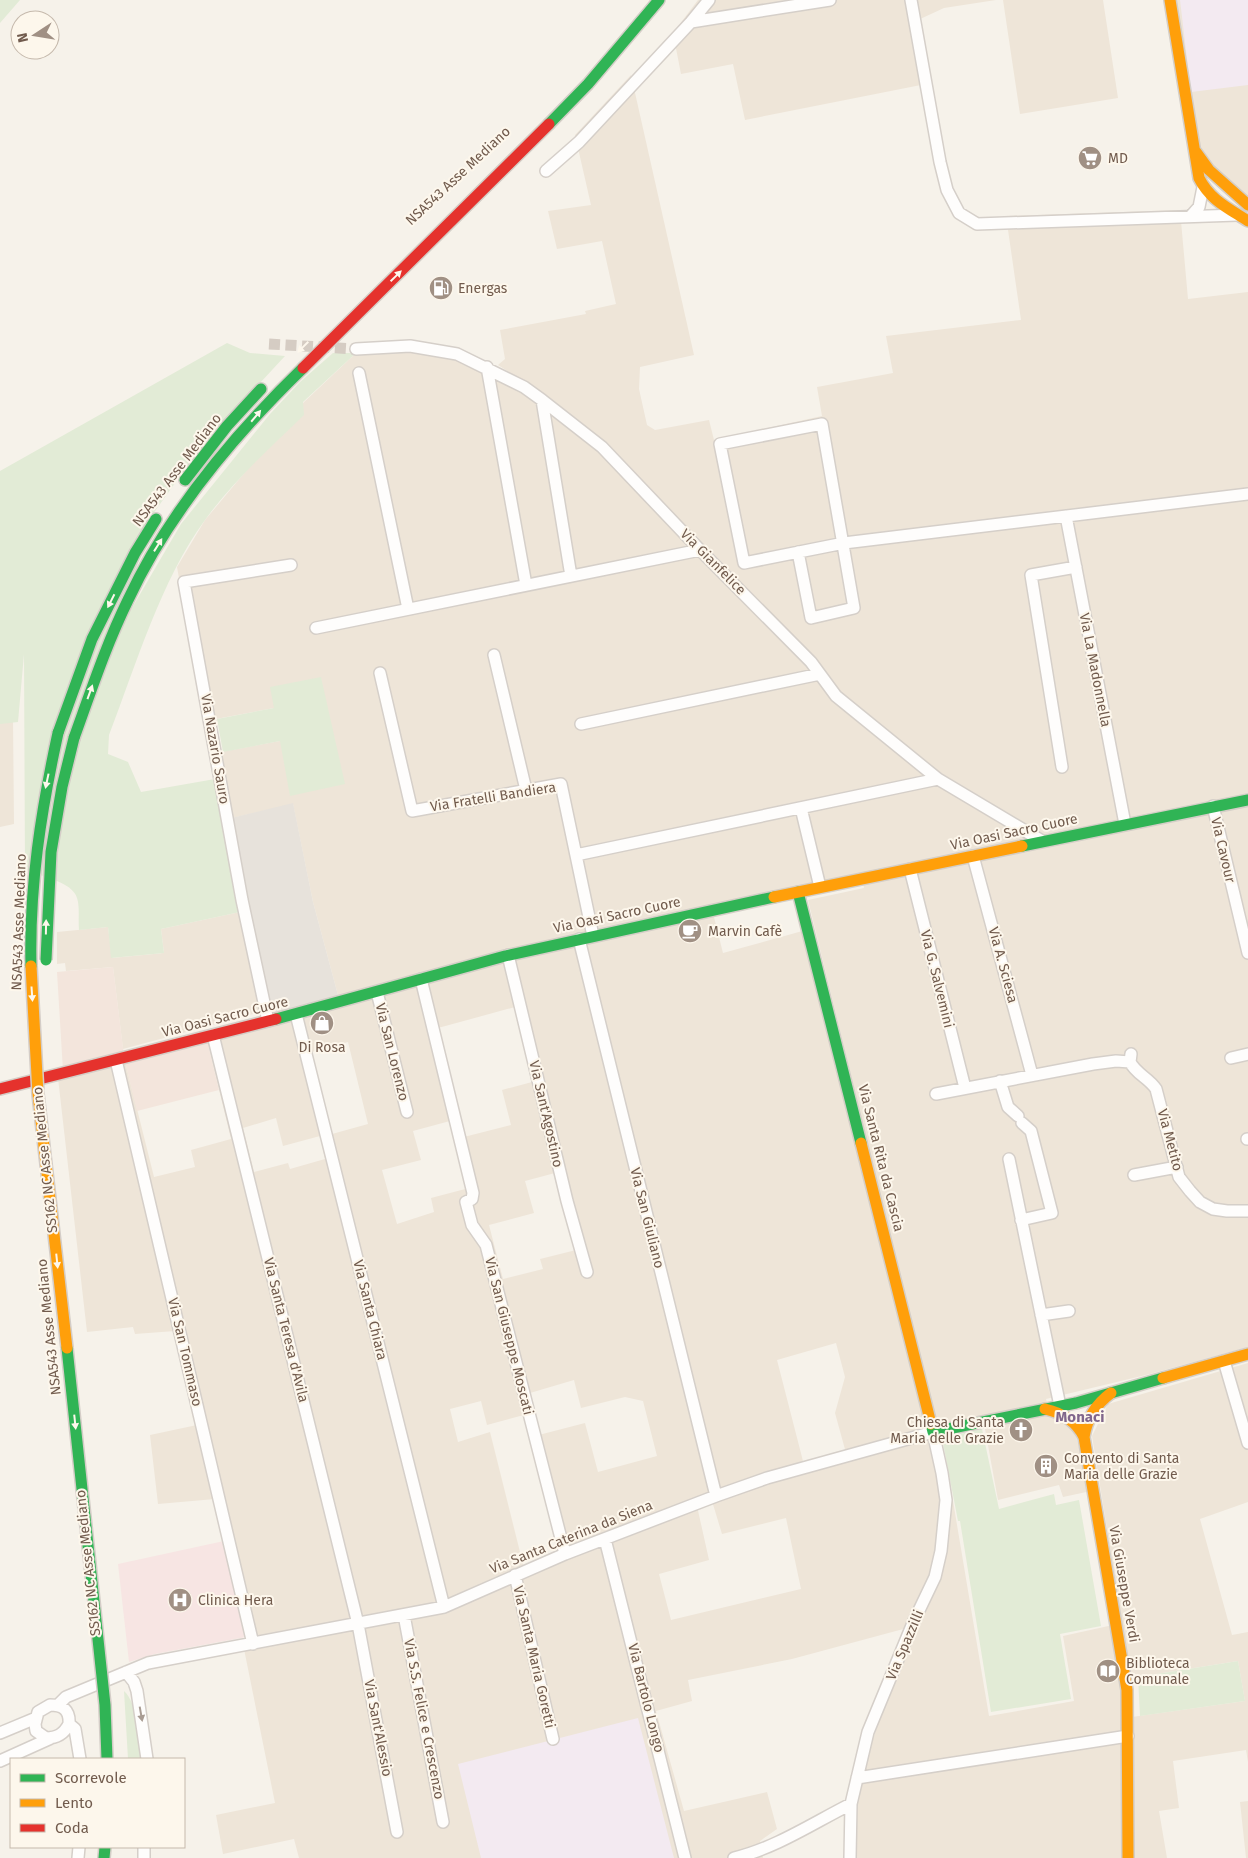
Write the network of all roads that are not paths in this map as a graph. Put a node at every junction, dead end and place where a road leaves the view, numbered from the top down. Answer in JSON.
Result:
{"nodes":[{"id":1,"x":659,"y":0,"type":"edge"},
{"id":2,"x":708,"y":0,"type":"edge"},
{"id":3,"x":830,"y":0,"type":"edge"},
{"id":4,"x":911,"y":0,"type":"edge"},
{"id":5,"x":1170,"y":0,"type":"edge"},
{"id":6,"x":632,"y":14,"type":"dead end"},
{"id":7,"x":691,"y":22,"type":"junction"},
{"id":8,"x":1196,"y":152,"type":"junction"},
{"id":9,"x":546,"y":171,"type":"dead end"},
{"id":10,"x":498,"y":176,"type":"junction"},
{"id":11,"x":1218,"y":178,"type":"junction"},
{"id":12,"x":1203,"y":187,"type":"junction"},
{"id":13,"x":464,"y":192,"type":"dead end"},
{"id":14,"x":1239,"y":196,"type":"junction"},
{"id":15,"x":1248,"y":205,"type":"edge"},
{"id":16,"x":1228,"y":209,"type":"junction"},
{"id":17,"x":1191,"y":216,"type":"junction"},
{"id":18,"x":1245,"y":216,"type":"edge"},
{"id":19,"x":460,"y":230,"type":"dead end"},
{"id":20,"x":388,"y":300,"type":"dead end"},
{"id":21,"x":356,"y":314,"type":"junction"},
{"id":22,"x":356,"y":349,"type":"tunnel mouth"},
{"id":23,"x":487,"y":367,"type":"junction"},
{"id":24,"x":359,"y":373,"type":"dead end"},
{"id":25,"x":271,"y":379,"type":"dead end"},
{"id":26,"x":542,"y":400,"type":"junction"},
{"id":27,"x":178,"y":489,"type":"dead end"},
{"id":28,"x":1248,"y":494,"type":"edge"},
{"id":29,"x":161,"y":512,"type":"dead end"},
{"id":30,"x":1066,"y":516,"type":"junction"},
{"id":31,"x":844,"y":543,"type":"junction"},
{"id":32,"x":700,"y":550,"type":"junction"},
{"id":33,"x":798,"y":552,"type":"junction"},
{"id":34,"x":290,"y":564,"type":"dead end"},
{"id":35,"x":1076,"y":567,"type":"junction"},
{"id":36,"x":571,"y":576,"type":"junction"},
{"id":37,"x":526,"y":585,"type":"junction"},
{"id":38,"x":408,"y":609,"type":"junction"},
{"id":39,"x":316,"y":628,"type":"dead end"},
{"id":40,"x":494,"y":655,"type":"dead end"},
{"id":41,"x":380,"y":673,"type":"dead end"},
{"id":42,"x":820,"y":674,"type":"junction"},
{"id":43,"x":581,"y":724,"type":"dead end"},
{"id":44,"x":1062,"y":767,"type":"dead end"},
{"id":45,"x":938,"y":779,"type":"junction"},
{"id":46,"x":526,"y":790,"type":"junction"},
{"id":47,"x":1248,"y":800,"type":"edge"},
{"id":48,"x":1213,"y":806,"type":"junction"},
{"id":49,"x":801,"y":808,"type":"junction"},
{"id":50,"x":1125,"y":824,"type":"junction"},
{"id":51,"x":1042,"y":841,"type":"junction"},
{"id":52,"x":576,"y":855,"type":"junction"},
{"id":53,"x":973,"y":856,"type":"junction"},
{"id":54,"x":910,"y":869,"type":"junction"},
{"id":55,"x":820,"y":887,"type":"junction"},
{"id":56,"x":798,"y":892,"type":"junction"},
{"id":57,"x":592,"y":936,"type":"junction"},
{"id":58,"x":579,"y":939,"type":"junction"},
{"id":59,"x":1248,"y":953,"type":"edge"},
{"id":60,"x":508,"y":955,"type":"junction"},
{"id":61,"x":45,"y":968,"type":"dead end"},
{"id":62,"x":421,"y":979,"type":"junction"},
{"id":63,"x":377,"y":992,"type":"junction"},
{"id":64,"x":296,"y":1014,"type":"junction"},
{"id":65,"x":268,"y":1021,"type":"junction"},
{"id":66,"x":213,"y":1035,"type":"junction"},
{"id":67,"x":1248,"y":1054,"type":"edge"},
{"id":68,"x":1231,"y":1058,"type":"dead end"},
{"id":69,"x":116,"y":1060,"type":"junction"},
{"id":70,"x":51,"y":1066,"type":"dead end"},
{"id":71,"x":1032,"y":1075,"type":"junction"},
{"id":72,"x":1000,"y":1082,"type":"junction"},
{"id":73,"x":52,"y":1086,"type":"dead end"},
{"id":74,"x":964,"y":1088,"type":"junction"},
{"id":75,"x":0,"y":1089,"type":"edge"},
{"id":76,"x":936,"y":1094,"type":"dead end"},
{"id":77,"x":407,"y":1112,"type":"dead end"},
{"id":78,"x":1009,"y":1159,"type":"dead end"},
{"id":79,"x":1177,"y":1167,"type":"junction"},
{"id":80,"x":1134,"y":1176,"type":"dead end"},
{"id":81,"x":1248,"y":1211,"type":"edge"},
{"id":82,"x":1022,"y":1220,"type":"junction"},
{"id":83,"x":587,"y":1272,"type":"dead end"},
{"id":84,"x":1069,"y":1311,"type":"dead end"},
{"id":85,"x":1042,"y":1315,"type":"junction"},
{"id":86,"x":1248,"y":1354,"type":"edge"},
{"id":87,"x":1224,"y":1361,"type":"junction"},
{"id":88,"x":1111,"y":1393,"type":"junction"},
{"id":89,"x":1076,"y":1403,"type":"junction"},
{"id":90,"x":1060,"y":1406,"type":"junction"},
{"id":91,"x":1044,"y":1409,"type":"junction"},
{"id":92,"x":1083,"y":1429,"type":"junction"},
{"id":93,"x":933,"y":1432,"type":"junction"},
{"id":94,"x":1248,"y":1443,"type":"edge"},
{"id":95,"x":716,"y":1496,"type":"junction"},
{"id":96,"x":605,"y":1539,"type":"junction"},
{"id":97,"x":565,"y":1554,"type":"junction"},
{"id":98,"x":515,"y":1575,"type":"junction"},
{"id":99,"x":444,"y":1607,"type":"junction"},
{"id":100,"x":404,"y":1615,"type":"junction"},
{"id":101,"x":358,"y":1624,"type":"junction"},
{"id":102,"x":253,"y":1644,"type":"junction"},
{"id":103,"x":114,"y":1663,"type":"dead end"},
{"id":104,"x":126,"y":1672,"type":"junction"},
{"id":105,"x":77,"y":1693,"type":"junction"},
{"id":106,"x":116,"y":1693,"type":"dead end"},
{"id":107,"x":58,"y":1705,"type":"junction"},
{"id":108,"x":68,"y":1712,"type":"junction"},
{"id":109,"x":36,"y":1718,"type":"junction"},
{"id":110,"x":69,"y":1724,"type":"junction"},
{"id":111,"x":0,"y":1733,"type":"edge"},
{"id":112,"x":1128,"y":1736,"type":"junction"},
{"id":113,"x":51,"y":1738,"type":"junction"},
{"id":114,"x":553,"y":1739,"type":"dead end"},
{"id":115,"x":80,"y":1758,"type":"edge"},
{"id":116,"x":107,"y":1758,"type":"edge"},
{"id":117,"x":147,"y":1758,"type":"edge"},
{"id":118,"x":0,"y":1761,"type":"edge"},
{"id":119,"x":857,"y":1778,"type":"junction"},
{"id":120,"x":851,"y":1804,"type":"junction"},
{"id":121,"x":443,"y":1822,"type":"dead end"},
{"id":122,"x":397,"y":1832,"type":"dead end"},
{"id":123,"x":685,"y":1858,"type":"edge"},
{"id":124,"x":734,"y":1858,"type":"edge"},
{"id":125,"x":850,"y":1858,"type":"edge"},
{"id":126,"x":1128,"y":1858,"type":"edge"}],
"edges":[{"from":1,"to":10,"type":"main road","name":"NSA543 Asse Mediano"},
{"from":2,"to":7,"type":"street"},
{"from":3,"to":7,"type":"street"},
{"from":4,"to":17,"type":"street"},
{"from":5,"to":8,"type":"main road"},
{"from":6,"to":13,"type":"main road","name":"NSA543 Asse Mediano"},
{"from":7,"to":9,"type":"street"},
{"from":8,"to":11,"type":"main road"},
{"from":8,"to":12,"type":"main road"},
{"from":10,"to":19,"type":"main road"},
{"from":21,"to":10,"type":"main road","name":"NSA543 Asse Mediano","one_way":true},
{"from":11,"to":12,"type":"main road"},
{"from":11,"to":14,"type":"main road"},
{"from":12,"to":16,"type":"main road"},
{"from":12,"to":17,"type":"street"},
{"from":14,"to":15,"type":"main road"},
{"from":14,"to":16,"type":"main road"},
{"from":16,"to":18,"type":"main road"},
{"from":17,"to":18,"type":"street"},
{"from":20,"to":21,"type":"main road"},
{"from":61,"to":21,"type":"main road","name":"NSA543 Asse Mediano","one_way":true,"bridge":true},
{"from":22,"to":23,"type":"street","name":"Via Gianfelice"},
{"from":23,"to":26,"type":"street","name":"Via Gianfelice"},
{"from":23,"to":37,"type":"street"},
{"from":24,"to":38,"type":"street"},
{"from":25,"to":27,"type":"main road","name":"NSA543 Asse Mediano"},
{"from":26,"to":32,"type":"street","name":"Via Gianfelice"},
{"from":26,"to":36,"type":"street"},
{"from":28,"to":30,"type":"street"},
{"from":29,"to":116,"type":"main road","name":"NSA543 Asse Mediano","one_way":true,"bridge":true},
{"from":30,"to":31,"type":"street"},
{"from":30,"to":35,"type":"street","name":"Via La Madonnella"},
{"from":31,"to":33,"type":"street"},
{"from":31,"to":33,"type":"street"},
{"from":31,"to":33,"type":"street"},
{"from":32,"to":36,"type":"street"},
{"from":32,"to":42,"type":"street","name":"Via Gianfelice"},
{"from":34,"to":65,"type":"street","name":"Via Nazario Sauro"},
{"from":35,"to":44,"type":"street"},
{"from":35,"to":50,"type":"street","name":"Via La Madonnella"},
{"from":36,"to":37,"type":"street"},
{"from":37,"to":38,"type":"street"},
{"from":38,"to":39,"type":"street"},
{"from":40,"to":46,"type":"street"},
{"from":41,"to":46,"type":"street","name":"Via Fratelli Bandiera"},
{"from":42,"to":43,"type":"street"},
{"from":42,"to":45,"type":"street","name":"Via Gianfelice"},
{"from":45,"to":49,"type":"street"},
{"from":45,"to":51,"type":"street","name":"Via Gianfelice"},
{"from":46,"to":52,"type":"street","name":"Via Fratelli Bandiera"},
{"from":47,"to":48,"type":"main road","name":"Via Oasi Sacro Cuore"},
{"from":48,"to":50,"type":"main road","name":"Via Oasi Sacro Cuore"},
{"from":48,"to":59,"type":"street","name":"Via Cavour"},
{"from":49,"to":52,"type":"street"},
{"from":49,"to":55,"type":"street"},
{"from":50,"to":51,"type":"main road","name":"Via Oasi Sacro Cuore"},
{"from":51,"to":53,"type":"main road","name":"Via Oasi Sacro Cuore"},
{"from":52,"to":57,"type":"street","name":"Via Fratelli Bandiera"},
{"from":53,"to":54,"type":"main road","name":"Via Oasi Sacro Cuore"},
{"from":53,"to":71,"type":"street","name":"Via A. Sciesa"},
{"from":54,"to":55,"type":"main road","name":"Via Oasi Sacro Cuore"},
{"from":54,"to":74,"type":"street","name":"Via G. Salvemini"},
{"from":55,"to":56,"type":"main road","name":"Via Oasi Sacro Cuore"},
{"from":56,"to":57,"type":"main road","name":"Via Oasi Sacro Cuore"},
{"from":56,"to":93,"type":"main road","name":"Via Santa Rita da Cascia"},
{"from":57,"to":58,"type":"main road","name":"Via Oasi Sacro Cuore"},
{"from":58,"to":60,"type":"main road","name":"Via Oasi Sacro Cuore"},
{"from":58,"to":95,"type":"street","name":"Via San Giuliano"},
{"from":60,"to":62,"type":"main road","name":"Via Oasi Sacro Cuore"},
{"from":60,"to":83,"type":"street","name":"Via Sant'Agostino"},
{"from":62,"to":63,"type":"main road","name":"Via Oasi Sacro Cuore"},
{"from":62,"to":97,"type":"street","name":"Via San Giuseppe Moscati"},
{"from":63,"to":64,"type":"main road","name":"Via Oasi Sacro Cuore"},
{"from":63,"to":77,"type":"street","name":"Via San Lorenzo"},
{"from":64,"to":65,"type":"main road","name":"Via Oasi Sacro Cuore"},
{"from":64,"to":99,"type":"street","name":"Via Santa Chiara"},
{"from":65,"to":66,"type":"main road","name":"Via Oasi Sacro Cuore"},
{"from":66,"to":69,"type":"main road","name":"Via Oasi Sacro Cuore"},
{"from":66,"to":101,"type":"street","name":"Via Santa Teresa d'Avila"},
{"from":67,"to":68,"type":"street"},
{"from":69,"to":75,"type":"main road","name":"Via Oasi Sacro Cuore"},
{"from":69,"to":102,"type":"street","name":"Via San Tommaso"},
{"from":70,"to":73,"type":"main road","name":"SS162 NC Asse Mediano"},
{"from":71,"to":72,"type":"street","name":"Via Metito"},
{"from":71,"to":79,"type":"street","name":"Via Metito"},
{"from":72,"to":74,"type":"street","name":"Via Metito"},
{"from":72,"to":82,"type":"street"},
{"from":74,"to":76,"type":"street","name":"Via Metito"},
{"from":78,"to":82,"type":"street"},
{"from":79,"to":80,"type":"street"},
{"from":79,"to":81,"type":"street","name":"Via Metito"},
{"from":82,"to":85,"type":"street"},
{"from":84,"to":85,"type":"street"},
{"from":85,"to":90,"type":"street"},
{"from":86,"to":87,"type":"main road","name":"Via Santa Caterina da Siena"},
{"from":87,"to":88,"type":"main road","name":"Via Santa Caterina da Siena"},
{"from":87,"to":94,"type":"street"},
{"from":88,"to":89,"type":"main road","name":"Via Santa Caterina da Siena"},
{"from":88,"to":92,"type":"main road"},
{"from":89,"to":90,"type":"main road","name":"Via Santa Caterina da Siena"},
{"from":89,"to":92,"type":"main road","name":"Via Giuseppe Verdi"},
{"from":90,"to":91,"type":"main road","name":"Via Santa Caterina da Siena"},
{"from":91,"to":92,"type":"main road"},
{"from":91,"to":93,"type":"main road","name":"Via Santa Caterina da Siena"},
{"from":92,"to":112,"type":"main road","name":"Via Giuseppe Verdi"},
{"from":93,"to":95,"type":"street","name":"Via Santa Caterina da Siena"},
{"from":93,"to":119,"type":"street","name":"Via Spazzilli"},
{"from":95,"to":96,"type":"street","name":"Via Santa Caterina da Siena"},
{"from":96,"to":97,"type":"street","name":"Via Santa Caterina da Siena"},
{"from":96,"to":123,"type":"street","name":"Via Bartolo Longo"},
{"from":97,"to":98,"type":"street","name":"Via Santa Caterina da Siena"},
{"from":98,"to":99,"type":"street","name":"Via Santa Caterina da Siena"},
{"from":98,"to":114,"type":"street","name":"Via Santa Maria Goretti"},
{"from":99,"to":100,"type":"street","name":"Via Santa Caterina da Siena"},
{"from":100,"to":101,"type":"street","name":"Via Santa Caterina da Siena"},
{"from":100,"to":121,"type":"street","name":"Via S.S. Felice e Crescenzo"},
{"from":101,"to":102,"type":"street","name":"Via Santa Caterina da Siena"},
{"from":101,"to":122,"type":"street","name":"Via Sant'Alessio"},
{"from":102,"to":104,"type":"street","name":"Via Santa Caterina da Siena"},
{"from":103,"to":106,"type":"main road"},
{"from":104,"to":105,"type":"street","name":"Via Santa Caterina da Siena"},
{"from":104,"to":117,"type":"street","one_way":true},
{"from":105,"to":107,"type":"street","name":"Via Santa Caterina da Siena"},
{"from":105,"to":108,"type":"street"},
{"from":107,"to":108,"type":"street"},
{"from":107,"to":109,"type":"street"},
{"from":108,"to":110,"type":"street"},
{"from":109,"to":111,"type":"street"},
{"from":109,"to":113,"type":"street"},
{"from":110,"to":113,"type":"street"},
{"from":110,"to":115,"type":"street"},
{"from":112,"to":119,"type":"street"},
{"from":112,"to":126,"type":"main road","name":"Via Giuseppe Verdi"},
{"from":113,"to":118,"type":"street"},
{"from":119,"to":120,"type":"street","name":"Via Spazzilli"},
{"from":120,"to":124,"type":"street"},
{"from":120,"to":125,"type":"street","name":"Via Spazzilli"}]}
